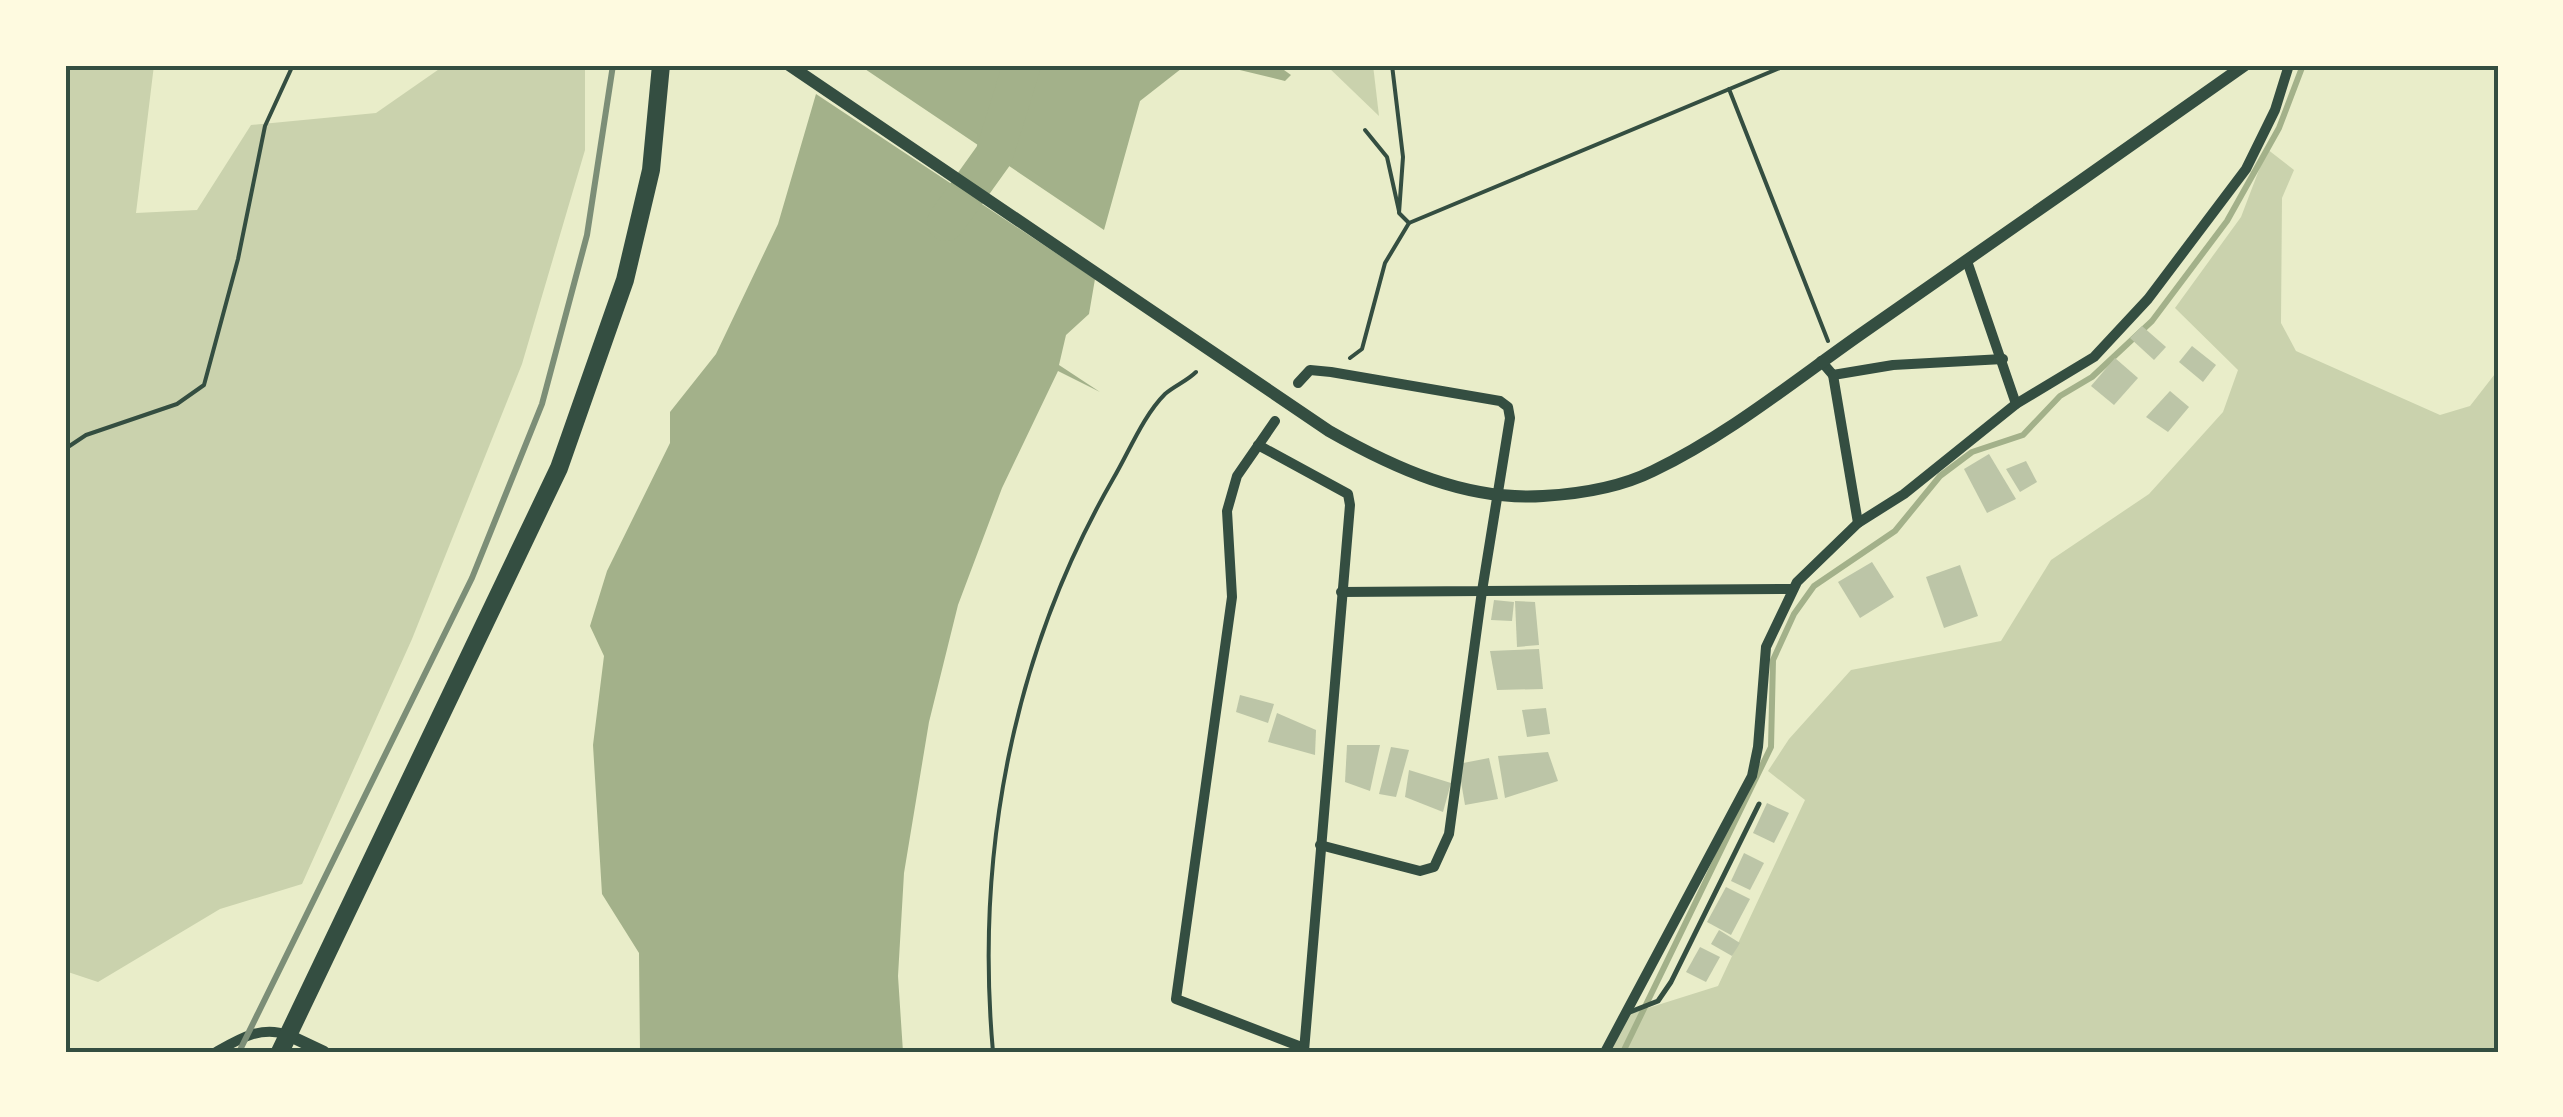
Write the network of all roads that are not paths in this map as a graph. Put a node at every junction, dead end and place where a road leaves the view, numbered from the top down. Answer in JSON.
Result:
{"nodes":[{"id":1,"x":662,"y":65,"type":"edge"},
{"id":2,"x":789,"y":65,"type":"edge"},
{"id":3,"x":2245,"y":65,"type":"edge"},
{"id":4,"x":2289,"y":65,"type":"edge"},
{"id":5,"x":1966,"y":261,"type":"junction"},
{"id":6,"x":2002,"y":359,"type":"junction"},
{"id":7,"x":1821,"y":362,"type":"junction"},
{"id":8,"x":1833,"y":375,"type":"junction"},
{"id":9,"x":1298,"y":383,"type":"dead end"},
{"id":10,"x":2016,"y":404,"type":"junction"},
{"id":11,"x":1274,"y":421,"type":"dead end"},
{"id":12,"x":1258,"y":445,"type":"junction"},
{"id":13,"x":1496,"y":494,"type":"junction"},
{"id":14,"x":1858,"y":523,"type":"junction"},
{"id":15,"x":1793,"y":589,"type":"junction"},
{"id":16,"x":1482,"y":591,"type":"junction"},
{"id":17,"x":1341,"y":592,"type":"junction"},
{"id":18,"x":1759,"y":804,"type":"dead end"},
{"id":19,"x":1320,"y":845,"type":"junction"},
{"id":20,"x":1626,"y":1014,"type":"junction"},
{"id":21,"x":284,"y":1044,"type":"edge"},
{"id":22,"x":1304,"y":1050,"type":"edge"},
{"id":23,"x":216,"y":1052,"type":"edge"},
{"id":24,"x":324,"y":1052,"type":"edge"},
{"id":25,"x":1605,"y":1052,"type":"edge"}],
"edges":[{"from":1,"to":21,"type":"highway"},
{"from":2,"to":13,"type":"street"},
{"from":3,"to":5,"type":"street"},
{"from":4,"to":10,"type":"street"},
{"from":5,"to":6,"type":"street"},
{"from":5,"to":7,"type":"street"},
{"from":6,"to":8,"type":"street"},
{"from":6,"to":10,"type":"street"},
{"from":7,"to":8,"type":"street"},
{"from":7,"to":13,"type":"street"},
{"from":8,"to":14,"type":"street"},
{"from":9,"to":13,"type":"street"},
{"from":10,"to":14,"type":"street"},
{"from":11,"to":12,"type":"street"},
{"from":12,"to":17,"type":"street"},
{"from":12,"to":22,"type":"street"},
{"from":13,"to":16,"type":"street"},
{"from":14,"to":15,"type":"street"},
{"from":15,"to":16,"type":"street"},
{"from":15,"to":20,"type":"street"},
{"from":16,"to":17,"type":"street"},
{"from":16,"to":19,"type":"street"},
{"from":17,"to":19,"type":"street"},
{"from":18,"to":20,"type":"lane"},
{"from":19,"to":22,"type":"street"},
{"from":20,"to":25,"type":"street"},
{"from":21,"to":23,"type":"street"},
{"from":21,"to":24,"type":"street"}]}
